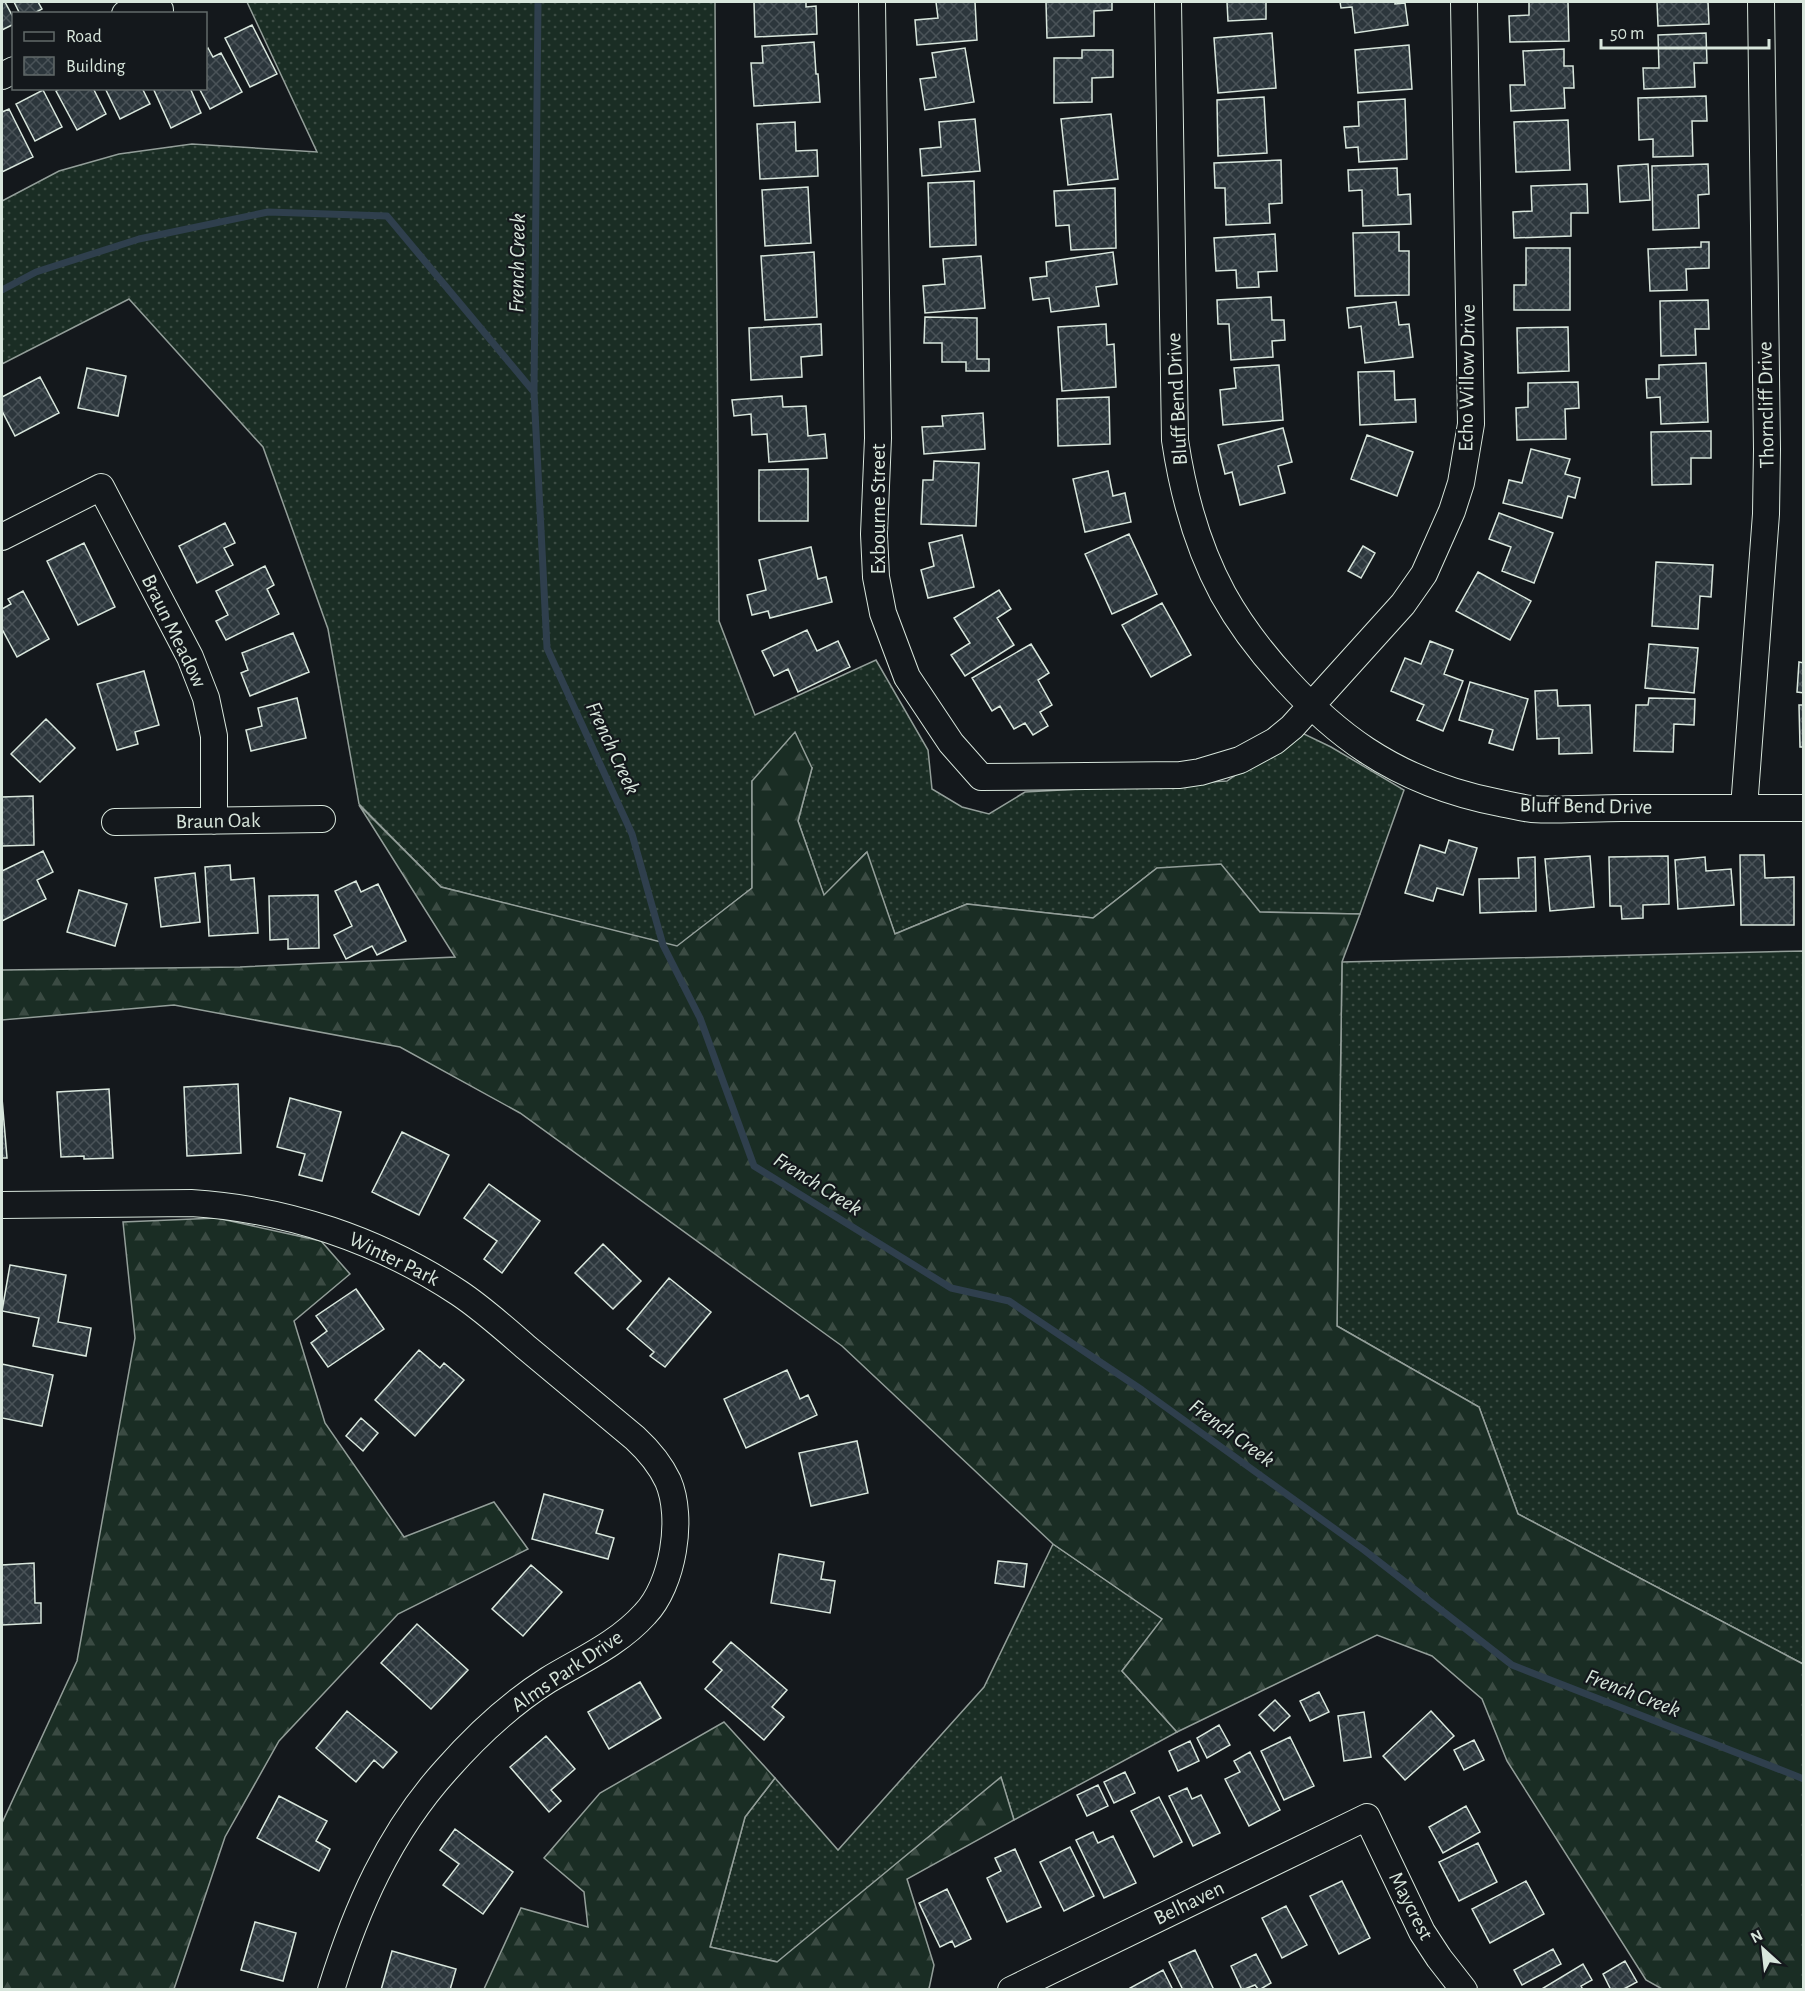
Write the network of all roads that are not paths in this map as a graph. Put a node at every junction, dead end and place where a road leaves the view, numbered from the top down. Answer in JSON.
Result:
{"nodes":[{"id":1,"x":872,"y":2,"type":"edge"},
{"id":2,"x":1168,"y":2,"type":"edge"},
{"id":3,"x":1464,"y":2,"type":"edge"},
{"id":4,"x":1761,"y":2,"type":"edge"},
{"id":5,"x":160,"y":10,"type":"dead end"},
{"id":6,"x":131,"y":12,"type":"edge"},
{"id":7,"x":2,"y":537,"type":"edge"},
{"id":8,"x":1313,"y":705,"type":"junction"},
{"id":9,"x":1744,"y":808,"type":"junction"},
{"id":10,"x":1803,"y":808,"type":"edge"},
{"id":11,"x":322,"y":819,"type":"dead end"},
{"id":12,"x":214,"y":821,"type":"junction"},
{"id":13,"x":115,"y":822,"type":"dead end"},
{"id":14,"x":2,"y":1205,"type":"edge"},
{"id":15,"x":675,"y":1527,"type":"joint"},
{"id":16,"x":1366,"y":1817,"type":"joint"},
{"id":17,"x":331,"y":1989,"type":"edge"},
{"id":18,"x":1011,"y":1989,"type":"edge"},
{"id":19,"x":1464,"y":1989,"type":"edge"}],
"edges":[{"from":1,"to":8,"type":"street","name":"Exbourne Street"},
{"from":2,"to":8,"type":"street","name":"Bluff Bend Drive"},
{"from":3,"to":8,"type":"street","name":"Echo Willow Drive"},
{"from":4,"to":9,"type":"street","name":"Thorncliff Drive"},
{"from":5,"to":6,"type":"street"},
{"from":7,"to":12,"type":"street","name":"Braun Meadow"},
{"from":8,"to":9,"type":"street","name":"Bluff Bend Drive"},
{"from":9,"to":10,"type":"street","name":"Bluff Bend Drive"},
{"from":11,"to":12,"type":"street","name":"Braun Oak"},
{"from":12,"to":13,"type":"street","name":"Braun Oak"},
{"from":14,"to":15,"type":"street","name":"Winter Park"},
{"from":15,"to":17,"type":"street","name":"Alms Park Drive"},
{"from":16,"to":18,"type":"street","name":"Belhaven"},
{"from":16,"to":19,"type":"street","name":"Maycrest"}]}
